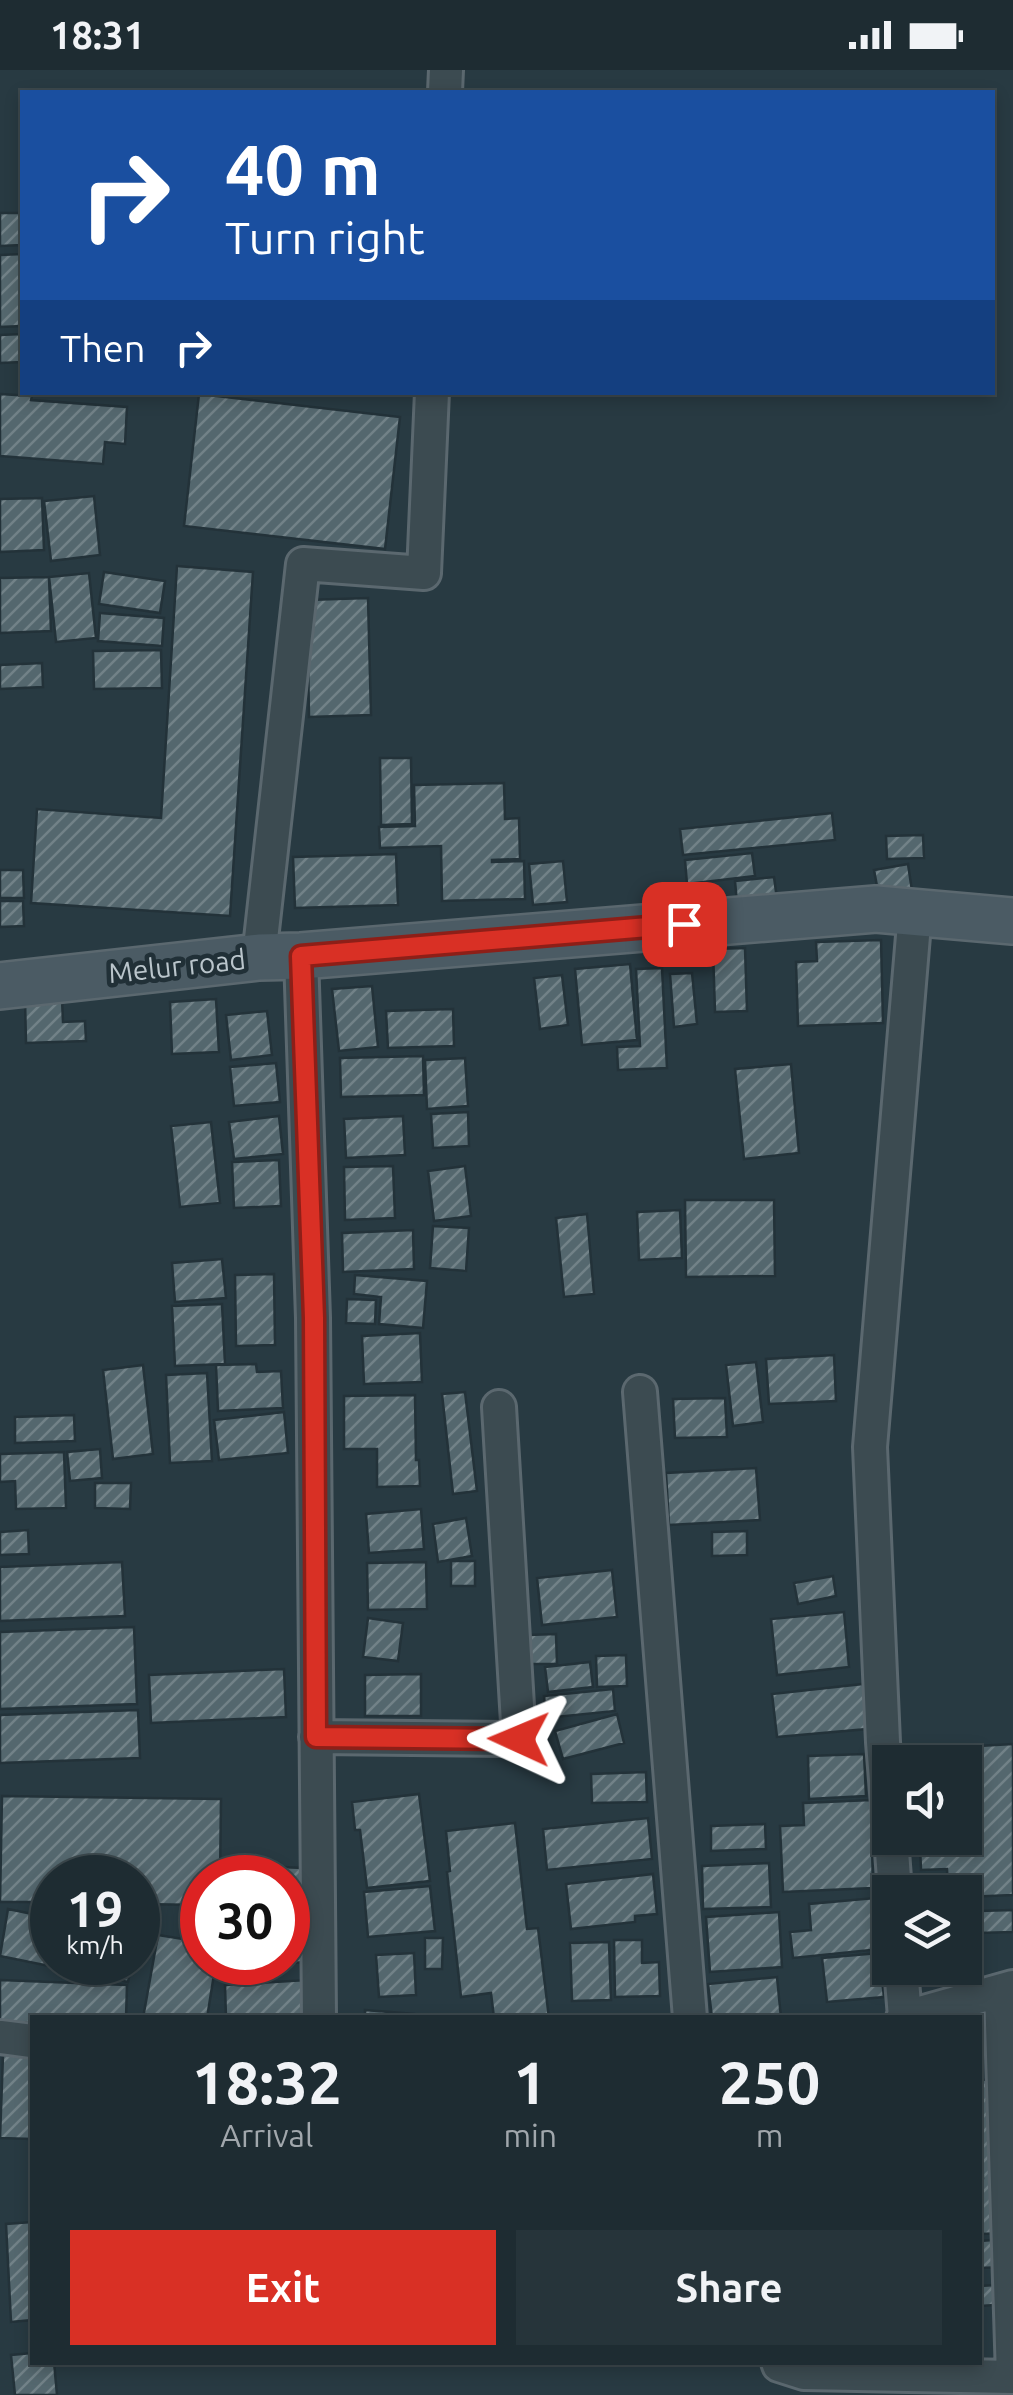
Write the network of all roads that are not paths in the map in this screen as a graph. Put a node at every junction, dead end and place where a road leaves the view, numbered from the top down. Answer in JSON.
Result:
{"nodes":[{"id":1,"x":432,"y":395,"type":"edge"},
{"id":2,"x":914,"y":912,"type":"junction"},
{"id":3,"x":1013,"y":922,"type":"edge"},
{"id":4,"x":280,"y":956,"type":"junction"},
{"id":5,"x":0,"y":986,"type":"edge"},
{"id":6,"x":640,"y":1392,"type":"dead end"},
{"id":7,"x":499,"y":1407,"type":"dead end"},
{"id":8,"x":316,"y":1737,"type":"junction"},
{"id":9,"x":883,"y":1745,"type":"edge"},
{"id":10,"x":902,"y":1985,"type":"edge"},
{"id":11,"x":1007,"y":1989,"type":"edge"},
{"id":12,"x":319,"y":2015,"type":"edge"},
{"id":13,"x":690,"y":2015,"type":"edge"},
{"id":14,"x":904,"y":2015,"type":"edge"},
{"id":15,"x":911,"y":2015,"type":"edge"},
{"id":16,"x":0,"y":2037,"type":"edge"},
{"id":17,"x":30,"y":2041,"type":"edge"},
{"id":18,"x":778,"y":2365,"type":"edge"},
{"id":19,"x":1013,"y":2377,"type":"edge"},
{"id":20,"x":896,"y":2385,"type":"edge"}],
"edges":[{"from":1,"to":4,"type":"street"},
{"from":2,"to":3,"type":"street","name":"Melur road"},
{"from":2,"to":4,"type":"street","name":"Melur road"},
{"from":2,"to":9,"type":"street"},
{"from":4,"to":5,"type":"street","name":"Melur road"},
{"from":4,"to":8,"type":"street"},
{"from":6,"to":13,"type":"street"},
{"from":7,"to":8,"type":"street"},
{"from":8,"to":12,"type":"street"},
{"from":10,"to":14,"type":"street"},
{"from":11,"to":15,"type":"street"},
{"from":11,"to":19,"type":"street"},
{"from":16,"to":17,"type":"street"},
{"from":18,"to":20,"type":"street"},
{"from":19,"to":20,"type":"street"}]}
